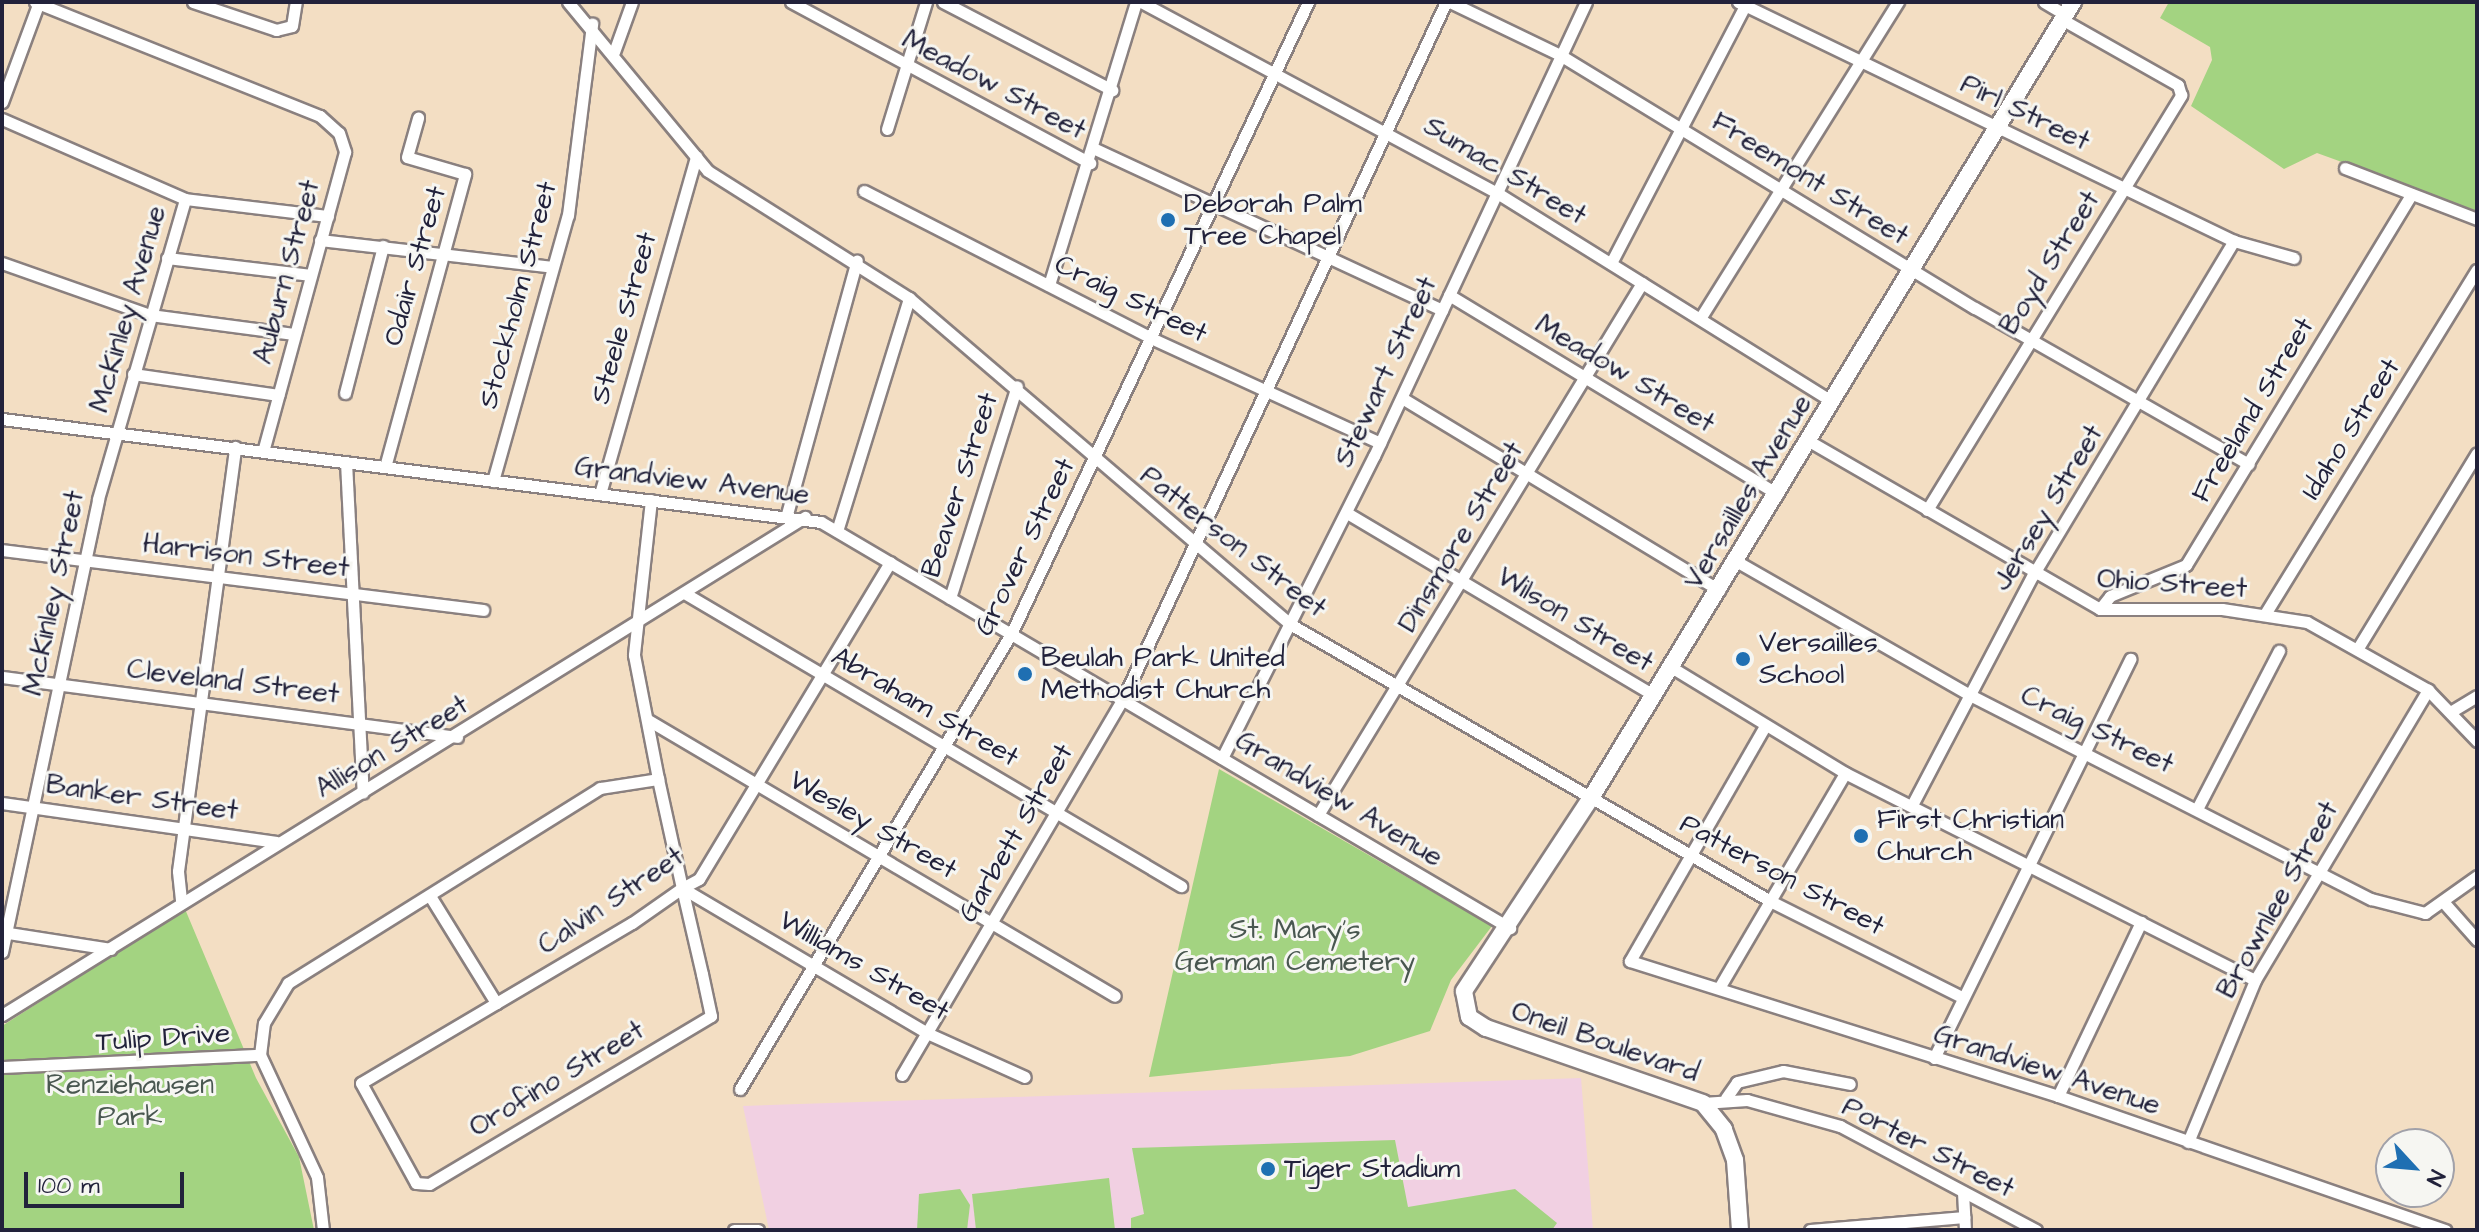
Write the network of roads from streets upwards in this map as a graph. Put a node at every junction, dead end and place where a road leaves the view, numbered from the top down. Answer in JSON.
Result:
{"nodes":[{"id":1,"x":38,"y":2,"type":"edge"},
{"id":2,"x":193,"y":2,"type":"edge"},
{"id":3,"x":296,"y":2,"type":"edge"},
{"id":4,"x":568,"y":2,"type":"edge"},
{"id":5,"x":632,"y":2,"type":"edge"},
{"id":6,"x":791,"y":2,"type":"edge"},
{"id":7,"x":926,"y":2,"type":"edge"},
{"id":8,"x":943,"y":2,"type":"edge"},
{"id":9,"x":1139,"y":2,"type":"edge"},
{"id":10,"x":1308,"y":2,"type":"edge"},
{"id":11,"x":1448,"y":2,"type":"edge"},
{"id":12,"x":1586,"y":2,"type":"edge"},
{"id":13,"x":1898,"y":2,"type":"edge"},
{"id":14,"x":2044,"y":2,"type":"edge"},
{"id":15,"x":1744,"y":3,"type":"edge"},
{"id":16,"x":2067,"y":12,"type":"edge"},
{"id":17,"x":592,"y":24,"type":"junction"},
{"id":18,"x":614,"y":52,"type":"junction"},
{"id":19,"x":1560,"y":55,"type":"junction"},
{"id":20,"x":1862,"y":63,"type":"junction"},
{"id":21,"x":906,"y":65,"type":"junction"},
{"id":22,"x":1274,"y":73,"type":"junction"},
{"id":23,"x":1112,"y":90,"type":"junction"},
{"id":24,"x":2,"y":102,"type":"edge"},
{"id":25,"x":418,"y":118,"type":"dead end"},
{"id":26,"x":2,"y":119,"type":"edge"},
{"id":27,"x":2000,"y":126,"type":"junction"},
{"id":28,"x":1682,"y":127,"type":"junction"},
{"id":29,"x":887,"y":129,"type":"dead end"},
{"id":30,"x":1388,"y":131,"type":"junction"},
{"id":31,"x":1093,"y":148,"type":"junction"},
{"id":32,"x":696,"y":156,"type":"junction"},
{"id":33,"x":1090,"y":163,"type":"junction"},
{"id":34,"x":2345,"y":168,"type":"dead end"},
{"id":35,"x":2125,"y":189,"type":"junction"},
{"id":36,"x":864,"y":191,"type":"dead end"},
{"id":37,"x":1494,"y":191,"type":"junction"},
{"id":38,"x":1782,"y":191,"type":"junction"},
{"id":39,"x":2412,"y":194,"type":"junction"},
{"id":40,"x":185,"y":199,"type":"junction"},
{"id":41,"x":1214,"y":202,"type":"junction"},
{"id":42,"x":328,"y":216,"type":"junction"},
{"id":43,"x":2477,"y":219,"type":"edge"},
{"id":44,"x":320,"y":240,"type":"junction"},
{"id":45,"x":2234,"y":241,"type":"junction"},
{"id":46,"x":383,"y":246,"type":"junction"},
{"id":47,"x":442,"y":252,"type":"junction"},
{"id":48,"x":167,"y":258,"type":"junction"},
{"id":49,"x":1327,"y":258,"type":"junction"},
{"id":50,"x":2294,"y":258,"type":"dead end"},
{"id":51,"x":857,"y":260,"type":"junction"},
{"id":52,"x":2,"y":263,"type":"edge"},
{"id":53,"x":1611,"y":263,"type":"junction"},
{"id":54,"x":552,"y":267,"type":"junction"},
{"id":55,"x":2477,"y":270,"type":"edge"},
{"id":56,"x":1913,"y":271,"type":"junction"},
{"id":57,"x":311,"y":275,"type":"junction"},
{"id":58,"x":1642,"y":283,"type":"junction"},
{"id":59,"x":1049,"y":285,"type":"junction"},
{"id":60,"x":1449,"y":295,"type":"junction"},
{"id":61,"x":909,"y":298,"type":"junction"},
{"id":62,"x":1442,"y":310,"type":"junction"},
{"id":63,"x":150,"y":315,"type":"junction"},
{"id":64,"x":1701,"y":317,"type":"junction"},
{"id":65,"x":294,"y":334,"type":"junction"},
{"id":66,"x":1151,"y":338,"type":"junction"},
{"id":67,"x":2031,"y":340,"type":"junction"},
{"id":68,"x":133,"y":374,"type":"junction"},
{"id":69,"x":1584,"y":377,"type":"junction"},
{"id":70,"x":1017,"y":386,"type":"junction"},
{"id":71,"x":1266,"y":389,"type":"junction"},
{"id":72,"x":345,"y":393,"type":"dead end"},
{"id":73,"x":278,"y":395,"type":"junction"},
{"id":74,"x":1402,"y":398,"type":"junction"},
{"id":75,"x":2143,"y":399,"type":"junction"},
{"id":76,"x":1833,"y":402,"type":"junction"},
{"id":77,"x":2,"y":419,"type":"edge"},
{"id":78,"x":117,"y":432,"type":"junction"},
{"id":79,"x":1809,"y":441,"type":"junction"},
{"id":80,"x":1380,"y":443,"type":"junction"},
{"id":81,"x":235,"y":447,"type":"junction"},
{"id":82,"x":264,"y":449,"type":"junction"},
{"id":83,"x":2477,"y":453,"type":"edge"},
{"id":84,"x":1094,"y":461,"type":"junction"},
{"id":85,"x":346,"y":462,"type":"junction"},
{"id":86,"x":2249,"y":464,"type":"junction"},
{"id":87,"x":385,"y":467,"type":"junction"},
{"id":88,"x":1528,"y":472,"type":"junction"},
{"id":89,"x":493,"y":481,"type":"junction"},
{"id":90,"x":600,"y":494,"type":"junction"},
{"id":91,"x":1777,"y":494,"type":"junction"},
{"id":92,"x":651,"y":500,"type":"junction"},
{"id":93,"x":1927,"y":510,"type":"junction"},
{"id":94,"x":1347,"y":513,"type":"junction"},
{"id":95,"x":787,"y":514,"type":"junction"},
{"id":96,"x":805,"y":517,"type":"junction"},
{"id":97,"x":837,"y":531,"type":"junction"},
{"id":98,"x":1192,"y":545,"type":"junction"},
{"id":99,"x":2,"y":550,"type":"edge"},
{"id":100,"x":89,"y":559,"type":"junction"},
{"id":101,"x":1736,"y":561,"type":"junction"},
{"id":102,"x":890,"y":562,"type":"junction"},
{"id":103,"x":2033,"y":575,"type":"junction"},
{"id":104,"x":217,"y":579,"type":"junction"},
{"id":105,"x":1463,"y":581,"type":"junction"},
{"id":106,"x":1719,"y":590,"type":"junction"},
{"id":107,"x":357,"y":594,"type":"junction"},
{"id":108,"x":686,"y":594,"type":"junction"},
{"id":109,"x":950,"y":598,"type":"junction"},
{"id":110,"x":2100,"y":609,"type":"junction"},
{"id":111,"x":483,"y":610,"type":"dead end"},
{"id":112,"x":2265,"y":614,"type":"junction"},
{"id":113,"x":1290,"y":624,"type":"junction"},
{"id":114,"x":637,"y":626,"type":"junction"},
{"id":115,"x":1012,"y":632,"type":"junction"},
{"id":116,"x":2358,"y":648,"type":"junction"},
{"id":117,"x":2279,"y":651,"type":"dead end"},
{"id":118,"x":2130,"y":659,"type":"dead end"},
{"id":119,"x":1671,"y":667,"type":"junction"},
{"id":120,"x":821,"y":674,"type":"junction"},
{"id":121,"x":2,"y":677,"type":"edge"},
{"id":122,"x":1399,"y":685,"type":"junction"},
{"id":123,"x":59,"y":686,"type":"junction"},
{"id":124,"x":2428,"y":690,"type":"junction"},
{"id":125,"x":1968,"y":694,"type":"junction"},
{"id":126,"x":1654,"y":695,"type":"junction"},
{"id":127,"x":2477,"y":696,"type":"edge"},
{"id":128,"x":1123,"y":699,"type":"junction"},
{"id":129,"x":202,"y":701,"type":"junction"},
{"id":130,"x":2452,"y":711,"type":"junction"},
{"id":131,"x":648,"y":720,"type":"junction"},
{"id":132,"x":362,"y":722,"type":"junction"},
{"id":133,"x":1765,"y":726,"type":"junction"},
{"id":134,"x":457,"y":737,"type":"junction"},
{"id":135,"x":2477,"y":741,"type":"edge"},
{"id":136,"x":944,"y":746,"type":"junction"},
{"id":137,"x":2086,"y":751,"type":"junction"},
{"id":138,"x":1222,"y":758,"type":"junction"},
{"id":139,"x":1845,"y":773,"type":"junction"},
{"id":140,"x":658,"y":779,"type":"junction"},
{"id":141,"x":755,"y":784,"type":"junction"},
{"id":142,"x":363,"y":793,"type":"junction"},
{"id":143,"x":1591,"y":798,"type":"junction"},
{"id":144,"x":2,"y":803,"type":"edge"},
{"id":145,"x":1912,"y":805,"type":"junction"},
{"id":146,"x":34,"y":806,"type":"junction"},
{"id":147,"x":2198,"y":807,"type":"junction"},
{"id":148,"x":1057,"y":812,"type":"junction"},
{"id":149,"x":1318,"y":815,"type":"junction"},
{"id":150,"x":183,"y":827,"type":"junction"},
{"id":151,"x":276,"y":842,"type":"junction"},
{"id":152,"x":1689,"y":855,"type":"junction"},
{"id":153,"x":880,"y":857,"type":"junction"},
{"id":154,"x":2029,"y":865,"type":"junction"},
{"id":155,"x":2314,"y":872,"type":"junction"},
{"id":156,"x":2477,"y":876,"type":"edge"},
{"id":157,"x":1181,"y":886,"type":"dead end"},
{"id":158,"x":682,"y":888,"type":"junction"},
{"id":159,"x":430,"y":896,"type":"junction"},
{"id":160,"x":181,"y":900,"type":"junction"},
{"id":161,"x":1772,"y":902,"type":"junction"},
{"id":162,"x":2446,"y":905,"type":"junction"},
{"id":163,"x":2141,"y":922,"type":"junction"},
{"id":164,"x":992,"y":923,"type":"junction"},
{"id":165,"x":1510,"y":928,"type":"junction"},
{"id":166,"x":4,"y":932,"type":"edge"},
{"id":167,"x":2477,"y":940,"type":"edge"},
{"id":168,"x":111,"y":949,"type":"junction"},
{"id":169,"x":2,"y":952,"type":"edge"},
{"id":170,"x":815,"y":965,"type":"junction"},
{"id":171,"x":2255,"y":980,"type":"junction"},
{"id":172,"x":1719,"y":988,"type":"junction"},
{"id":173,"x":1115,"y":996,"type":"dead end"},
{"id":174,"x":1962,"y":997,"type":"junction"},
{"id":175,"x":496,"y":1003,"type":"junction"},
{"id":176,"x":1463,"y":1004,"type":"joint"},
{"id":177,"x":2,"y":1015,"type":"edge"},
{"id":178,"x":927,"y":1033,"type":"junction"},
{"id":179,"x":260,"y":1055,"type":"junction"},
{"id":180,"x":1934,"y":1058,"type":"junction"},
{"id":181,"x":2,"y":1067,"type":"edge"},
{"id":182,"x":902,"y":1075,"type":"dead end"},
{"id":183,"x":1025,"y":1077,"type":"dead end"},
{"id":184,"x":1850,"y":1084,"type":"dead end"},
{"id":185,"x":740,"y":1089,"type":"dead end"},
{"id":186,"x":2058,"y":1096,"type":"junction"},
{"id":187,"x":1726,"y":1098,"type":"junction"},
{"id":188,"x":1703,"y":1103,"type":"junction"},
{"id":189,"x":2188,"y":1142,"type":"junction"},
{"id":190,"x":429,"y":1184,"type":"joint"},
{"id":191,"x":1963,"y":1192,"type":"junction"},
{"id":192,"x":1965,"y":1224,"type":"edge"},
{"id":193,"x":757,"y":1229,"type":"edge"},
{"id":194,"x":323,"y":1230,"type":"edge"},
{"id":195,"x":734,"y":1230,"type":"edge"},
{"id":196,"x":1740,"y":1230,"type":"edge"},
{"id":197,"x":1810,"y":1230,"type":"edge"},
{"id":198,"x":2036,"y":1230,"type":"edge"},
{"id":199,"x":2446,"y":1230,"type":"edge"}],
"edges":[{"from":1,"to":24,"type":"street"},
{"from":1,"to":42,"type":"street","name":"Auburn Street"},
{"from":2,"to":3,"type":"street"},
{"from":4,"to":17,"type":"street","name":"Patterson Street"},
{"from":5,"to":18,"type":"street"},
{"from":6,"to":21,"type":"street","name":"Meadow Street"},
{"from":7,"to":21,"type":"street"},
{"from":8,"to":23,"type":"street"},
{"from":9,"to":22,"type":"street","name":"Sumac Street"},
{"from":9,"to":23,"type":"street"},
{"from":10,"to":22,"type":"street","name":"Grover Street"},
{"from":11,"to":19,"type":"street","name":"Freemont Street"},
{"from":11,"to":30,"type":"street","name":"Garbett Street"},
{"from":12,"to":19,"type":"street","name":"Stewart Street"},
{"from":13,"to":20,"type":"street"},
{"from":14,"to":16,"type":"street","name":"Boyd Street"},
{"from":15,"to":20,"type":"street","name":"Pirl Street"},
{"from":15,"to":28,"type":"street"},
{"from":16,"to":27,"type":"street","name":"Versailles Avenue"},
{"from":16,"to":35,"type":"street","name":"Boyd Street"},
{"from":17,"to":18,"type":"street","name":"Patterson Street"},
{"from":17,"to":54,"type":"street","name":"Stockholm Street"},
{"from":18,"to":32,"type":"street","name":"Patterson Street"},
{"from":19,"to":28,"type":"street","name":"Freemont Street"},
{"from":19,"to":37,"type":"street","name":"Stewart Street"},
{"from":20,"to":27,"type":"street","name":"Pirl Street"},
{"from":20,"to":38,"type":"street"},
{"from":21,"to":29,"type":"street"},
{"from":21,"to":33,"type":"street","name":"Meadow Street"},
{"from":22,"to":30,"type":"street","name":"Sumac Street"},
{"from":22,"to":41,"type":"street","name":"Grover Street"},
{"from":23,"to":31,"type":"street"},
{"from":25,"to":47,"type":"street","name":"Odair Street"},
{"from":26,"to":40,"type":"street"},
{"from":27,"to":35,"type":"street","name":"Pirl Street"},
{"from":27,"to":56,"type":"street","name":"Versailles Avenue"},
{"from":28,"to":38,"type":"street","name":"Freemont Street"},
{"from":28,"to":53,"type":"street"},
{"from":30,"to":37,"type":"street","name":"Sumac Street"},
{"from":30,"to":49,"type":"street","name":"Garbett Street"},
{"from":31,"to":33,"type":"street"},
{"from":31,"to":41,"type":"street","name":"Meadow Street"},
{"from":32,"to":51,"type":"street","name":"Patterson Street"},
{"from":32,"to":90,"type":"street","name":"Steele Street"},
{"from":33,"to":59,"type":"street"},
{"from":34,"to":39,"type":"street"},
{"from":35,"to":45,"type":"street","name":"Pirl Street"},
{"from":35,"to":67,"type":"street","name":"Boyd Street"},
{"from":36,"to":59,"type":"street","name":"Craig Street"},
{"from":37,"to":53,"type":"street","name":"Sumac Street"},
{"from":37,"to":60,"type":"street","name":"Stewart Street"},
{"from":38,"to":56,"type":"street","name":"Freemont Street"},
{"from":38,"to":64,"type":"street"},
{"from":39,"to":43,"type":"street"},
{"from":39,"to":86,"type":"street","name":"Freeland Street"},
{"from":40,"to":42,"type":"street"},
{"from":40,"to":48,"type":"street","name":"McKinley Avenue"},
{"from":41,"to":49,"type":"street","name":"Meadow Street"},
{"from":41,"to":66,"type":"street","name":"Grover Street"},
{"from":42,"to":44,"type":"street","name":"Auburn Street"},
{"from":44,"to":46,"type":"street"},
{"from":44,"to":57,"type":"street","name":"Auburn Street"},
{"from":45,"to":50,"type":"street","name":"Pirl Street"},
{"from":45,"to":75,"type":"street","name":"Jersey Street"},
{"from":46,"to":47,"type":"street"},
{"from":46,"to":72,"type":"street"},
{"from":47,"to":54,"type":"street"},
{"from":47,"to":87,"type":"street","name":"Odair Street"},
{"from":48,"to":57,"type":"street"},
{"from":48,"to":63,"type":"street","name":"McKinley Avenue"},
{"from":49,"to":62,"type":"street","name":"Meadow Street"},
{"from":49,"to":71,"type":"street","name":"Garbett Street"},
{"from":51,"to":61,"type":"street","name":"Patterson Street"},
{"from":51,"to":95,"type":"street"},
{"from":52,"to":63,"type":"street"},
{"from":53,"to":58,"type":"street","name":"Sumac Street"},
{"from":54,"to":89,"type":"street","name":"Stockholm Street"},
{"from":55,"to":112,"type":"street","name":"Idaho Street"},
{"from":56,"to":67,"type":"street","name":"Freemont Street"},
{"from":56,"to":76,"type":"street","name":"Versailles Avenue"},
{"from":57,"to":65,"type":"street","name":"Auburn Street"},
{"from":58,"to":64,"type":"street","name":"Sumac Street"},
{"from":58,"to":69,"type":"street","name":"Dinsmore Street"},
{"from":59,"to":66,"type":"street","name":"Craig Street"},
{"from":60,"to":62,"type":"street","name":"Stewart Street"},
{"from":60,"to":69,"type":"street","name":"Meadow Street"},
{"from":61,"to":70,"type":"street","name":"Patterson Street"},
{"from":61,"to":97,"type":"street"},
{"from":62,"to":74,"type":"street","name":"Stewart Street"},
{"from":63,"to":65,"type":"street"},
{"from":63,"to":68,"type":"street","name":"McKinley Avenue"},
{"from":64,"to":76,"type":"street","name":"Sumac Street"},
{"from":65,"to":73,"type":"street","name":"Auburn Street"},
{"from":66,"to":71,"type":"street","name":"Craig Street"},
{"from":66,"to":84,"type":"street","name":"Grover Street"},
{"from":67,"to":75,"type":"street","name":"Freemont Street"},
{"from":67,"to":93,"type":"street","name":"Boyd Street"},
{"from":68,"to":73,"type":"street"},
{"from":68,"to":78,"type":"street","name":"McKinley Avenue"},
{"from":69,"to":88,"type":"street","name":"Dinsmore Street"},
{"from":69,"to":91,"type":"street","name":"Meadow Street"},
{"from":70,"to":84,"type":"street","name":"Patterson Street"},
{"from":70,"to":109,"type":"street","name":"Beaver Street"},
{"from":71,"to":80,"type":"street","name":"Craig Street"},
{"from":71,"to":98,"type":"street","name":"Garbett Street"},
{"from":73,"to":82,"type":"street","name":"Auburn Street"},
{"from":74,"to":80,"type":"street","name":"Stewart Street"},
{"from":74,"to":88,"type":"street"},
{"from":75,"to":86,"type":"street","name":"Freemont Street"},
{"from":75,"to":103,"type":"street","name":"Jersey Street"},
{"from":76,"to":79,"type":"street","name":"Versailles Avenue"},
{"from":77,"to":78,"type":"street","name":"Grandview Avenue"},
{"from":78,"to":81,"type":"street","name":"Grandview Avenue"},
{"from":78,"to":100,"type":"street","name":"McKinley Street"},
{"from":79,"to":91,"type":"street","name":"Versailles Avenue"},
{"from":79,"to":93,"type":"street","name":"Ohio Street"},
{"from":80,"to":94,"type":"street","name":"Stewart Street"},
{"from":81,"to":82,"type":"street","name":"Grandview Avenue"},
{"from":81,"to":104,"type":"street"},
{"from":82,"to":85,"type":"street","name":"Grandview Avenue"},
{"from":83,"to":116,"type":"street"},
{"from":84,"to":98,"type":"street","name":"Patterson Street"},
{"from":84,"to":115,"type":"street","name":"Grover Street"},
{"from":85,"to":87,"type":"street","name":"Grandview Avenue"},
{"from":85,"to":107,"type":"street"},
{"from":86,"to":110,"type":"street","name":"Freeland Street"},
{"from":87,"to":89,"type":"street","name":"Grandview Avenue"},
{"from":88,"to":105,"type":"street","name":"Dinsmore Street"},
{"from":88,"to":106,"type":"street"},
{"from":89,"to":90,"type":"street","name":"Grandview Avenue"},
{"from":90,"to":92,"type":"street","name":"Grandview Avenue"},
{"from":91,"to":101,"type":"street","name":"Versailles Avenue"},
{"from":92,"to":95,"type":"street","name":"Grandview Avenue"},
{"from":92,"to":114,"type":"street"},
{"from":93,"to":103,"type":"street","name":"Ohio Street"},
{"from":94,"to":105,"type":"street","name":"Wilson Street"},
{"from":94,"to":113,"type":"street","name":"Stewart Street"},
{"from":95,"to":96,"type":"street","name":"Grandview Avenue"},
{"from":96,"to":97,"type":"street","name":"Grandview Avenue"},
{"from":96,"to":108,"type":"street","name":"Allison Street"},
{"from":97,"to":102,"type":"street","name":"Grandview Avenue"},
{"from":98,"to":113,"type":"street","name":"Patterson Street"},
{"from":98,"to":128,"type":"street","name":"Garbett Street"},
{"from":99,"to":100,"type":"street","name":"Harrison Street"},
{"from":100,"to":104,"type":"street","name":"Harrison Street"},
{"from":100,"to":123,"type":"street","name":"McKinley Street"},
{"from":101,"to":106,"type":"street","name":"Versailles Avenue"},
{"from":101,"to":125,"type":"street","name":"Craig Street"},
{"from":102,"to":109,"type":"street","name":"Grandview Avenue"},
{"from":102,"to":120,"type":"street","name":"Calvin Street"},
{"from":103,"to":110,"type":"street","name":"Ohio Street"},
{"from":103,"to":125,"type":"street","name":"Jersey Street"},
{"from":104,"to":107,"type":"street","name":"Harrison Street"},
{"from":104,"to":129,"type":"street"},
{"from":105,"to":122,"type":"street","name":"Dinsmore Street"},
{"from":105,"to":126,"type":"street","name":"Wilson Street"},
{"from":106,"to":119,"type":"street","name":"Versailles Avenue"},
{"from":107,"to":111,"type":"street","name":"Harrison Street"},
{"from":107,"to":132,"type":"street"},
{"from":108,"to":114,"type":"street","name":"Allison Street"},
{"from":108,"to":120,"type":"street","name":"Abraham Street"},
{"from":109,"to":115,"type":"street","name":"Grandview Avenue"},
{"from":110,"to":112,"type":"street","name":"Ohio Street"},
{"from":112,"to":116,"type":"street","name":"Ohio Street"},
{"from":113,"to":122,"type":"street","name":"Patterson Street"},
{"from":113,"to":138,"type":"street","name":"Stewart Street"},
{"from":114,"to":131,"type":"street"},
{"from":114,"to":134,"type":"street","name":"Allison Street"},
{"from":115,"to":128,"type":"street","name":"Grandview Avenue"},
{"from":115,"to":136,"type":"street","name":"Grover Street"},
{"from":116,"to":124,"type":"street","name":"Ohio Street"},
{"from":117,"to":147,"type":"street"},
{"from":118,"to":137,"type":"street"},
{"from":119,"to":126,"type":"street","name":"Versailles Avenue"},
{"from":119,"to":133,"type":"street"},
{"from":120,"to":136,"type":"street","name":"Abraham Street"},
{"from":120,"to":141,"type":"street","name":"Calvin Street"},
{"from":121,"to":123,"type":"street","name":"Cleveland Street"},
{"from":122,"to":143,"type":"street","name":"Patterson Street"},
{"from":122,"to":149,"type":"street","name":"Dinsmore Street"},
{"from":123,"to":129,"type":"street","name":"Cleveland Street"},
{"from":123,"to":146,"type":"street","name":"McKinley Street"},
{"from":124,"to":130,"type":"street","name":"Ohio Street"},
{"from":124,"to":155,"type":"street","name":"Brownlee Street"},
{"from":125,"to":137,"type":"street","name":"Craig Street"},
{"from":125,"to":145,"type":"street","name":"Jersey Street"},
{"from":126,"to":143,"type":"street","name":"Versailles Avenue"},
{"from":127,"to":130,"type":"street"},
{"from":128,"to":138,"type":"street","name":"Grandview Avenue"},
{"from":128,"to":148,"type":"street","name":"Garbett Street"},
{"from":129,"to":132,"type":"street","name":"Cleveland Street"},
{"from":129,"to":150,"type":"street"},
{"from":130,"to":135,"type":"street","name":"Ohio Street"},
{"from":131,"to":140,"type":"street"},
{"from":131,"to":141,"type":"street","name":"Wesley Street"},
{"from":132,"to":134,"type":"street","name":"Cleveland Street"},
{"from":132,"to":142,"type":"street"},
{"from":133,"to":139,"type":"street"},
{"from":133,"to":152,"type":"street"},
{"from":134,"to":142,"type":"street","name":"Allison Street"},
{"from":136,"to":148,"type":"street","name":"Abraham Street"},
{"from":136,"to":153,"type":"street","name":"Grover Street"},
{"from":137,"to":147,"type":"street","name":"Craig Street"},
{"from":137,"to":154,"type":"street"},
{"from":138,"to":149,"type":"street","name":"Grandview Avenue"},
{"from":139,"to":145,"type":"street"},
{"from":139,"to":161,"type":"street"},
{"from":140,"to":158,"type":"street"},
{"from":140,"to":159,"type":"street"},
{"from":141,"to":153,"type":"street","name":"Wesley Street"},
{"from":141,"to":158,"type":"street","name":"Calvin Street"},
{"from":142,"to":151,"type":"street","name":"Allison Street"},
{"from":143,"to":152,"type":"street","name":"Patterson Street"},
{"from":143,"to":165,"type":"street","name":"Versailles Avenue"},
{"from":144,"to":146,"type":"street","name":"Banker Street"},
{"from":145,"to":154,"type":"street"},
{"from":146,"to":150,"type":"street","name":"Banker Street"},
{"from":146,"to":166,"type":"street","name":"McKinley Street"},
{"from":147,"to":155,"type":"street","name":"Craig Street"},
{"from":148,"to":157,"type":"street","name":"Abraham Street"},
{"from":148,"to":164,"type":"street","name":"Garbett Street"},
{"from":149,"to":165,"type":"street","name":"Grandview Avenue"},
{"from":150,"to":151,"type":"street","name":"Banker Street"},
{"from":150,"to":160,"type":"street"},
{"from":151,"to":160,"type":"street","name":"Allison Street"},
{"from":152,"to":161,"type":"street","name":"Patterson Street"},
{"from":152,"to":172,"type":"street","name":"Grandview Avenue"},
{"from":153,"to":164,"type":"street","name":"Wesley Street"},
{"from":153,"to":170,"type":"street","name":"Grover Street"},
{"from":154,"to":163,"type":"street"},
{"from":154,"to":174,"type":"street"},
{"from":155,"to":162,"type":"street","name":"Craig Street"},
{"from":155,"to":171,"type":"street","name":"Brownlee Street"},
{"from":156,"to":162,"type":"street"},
{"from":158,"to":170,"type":"street","name":"Williams Street"},
{"from":158,"to":175,"type":"street","name":"Calvin Street"},
{"from":158,"to":190,"type":"street","name":"Orofino Street"},
{"from":159,"to":175,"type":"street"},
{"from":159,"to":179,"type":"street"},
{"from":160,"to":168,"type":"street","name":"Allison Street"},
{"from":161,"to":172,"type":"street"},
{"from":161,"to":174,"type":"street","name":"Patterson Street"},
{"from":162,"to":167,"type":"street"},
{"from":163,"to":171,"type":"street"},
{"from":163,"to":186,"type":"street"},
{"from":164,"to":173,"type":"street","name":"Wesley Street"},
{"from":164,"to":178,"type":"street","name":"Garbett Street"},
{"from":165,"to":176,"type":"street","name":"Versailles Avenue"},
{"from":166,"to":168,"type":"street"},
{"from":166,"to":169,"type":"street","name":"McKinley Street"},
{"from":168,"to":177,"type":"street","name":"Allison Street"},
{"from":170,"to":178,"type":"street","name":"Williams Street"},
{"from":170,"to":185,"type":"street","name":"Grover Street"},
{"from":171,"to":189,"type":"street","name":"Brownlee Street"},
{"from":172,"to":180,"type":"street","name":"Grandview Avenue"},
{"from":174,"to":180,"type":"street"},
{"from":175,"to":190,"type":"street","name":"Calvin Street"},
{"from":176,"to":188,"type":"street","name":"Oneil Boulevard"},
{"from":178,"to":182,"type":"street","name":"Garbett Street"},
{"from":178,"to":183,"type":"street","name":"Williams Street"},
{"from":179,"to":181,"type":"street","name":"Tulip Drive"},
{"from":179,"to":194,"type":"street","name":"Tulip Drive"},
{"from":180,"to":186,"type":"street","name":"Grandview Avenue"},
{"from":184,"to":187,"type":"street"},
{"from":186,"to":189,"type":"street","name":"Grandview Avenue"},
{"from":187,"to":188,"type":"street","name":"Porter Street"},
{"from":187,"to":191,"type":"street","name":"Porter Street"},
{"from":188,"to":196,"type":"street","name":"Oneil Boulevard"},
{"from":189,"to":199,"type":"street","name":"Grandview Avenue"},
{"from":191,"to":192,"type":"street"},
{"from":191,"to":198,"type":"street","name":"Porter Street"},
{"from":192,"to":197,"type":"street"},
{"from":193,"to":195,"type":"street"}]}
